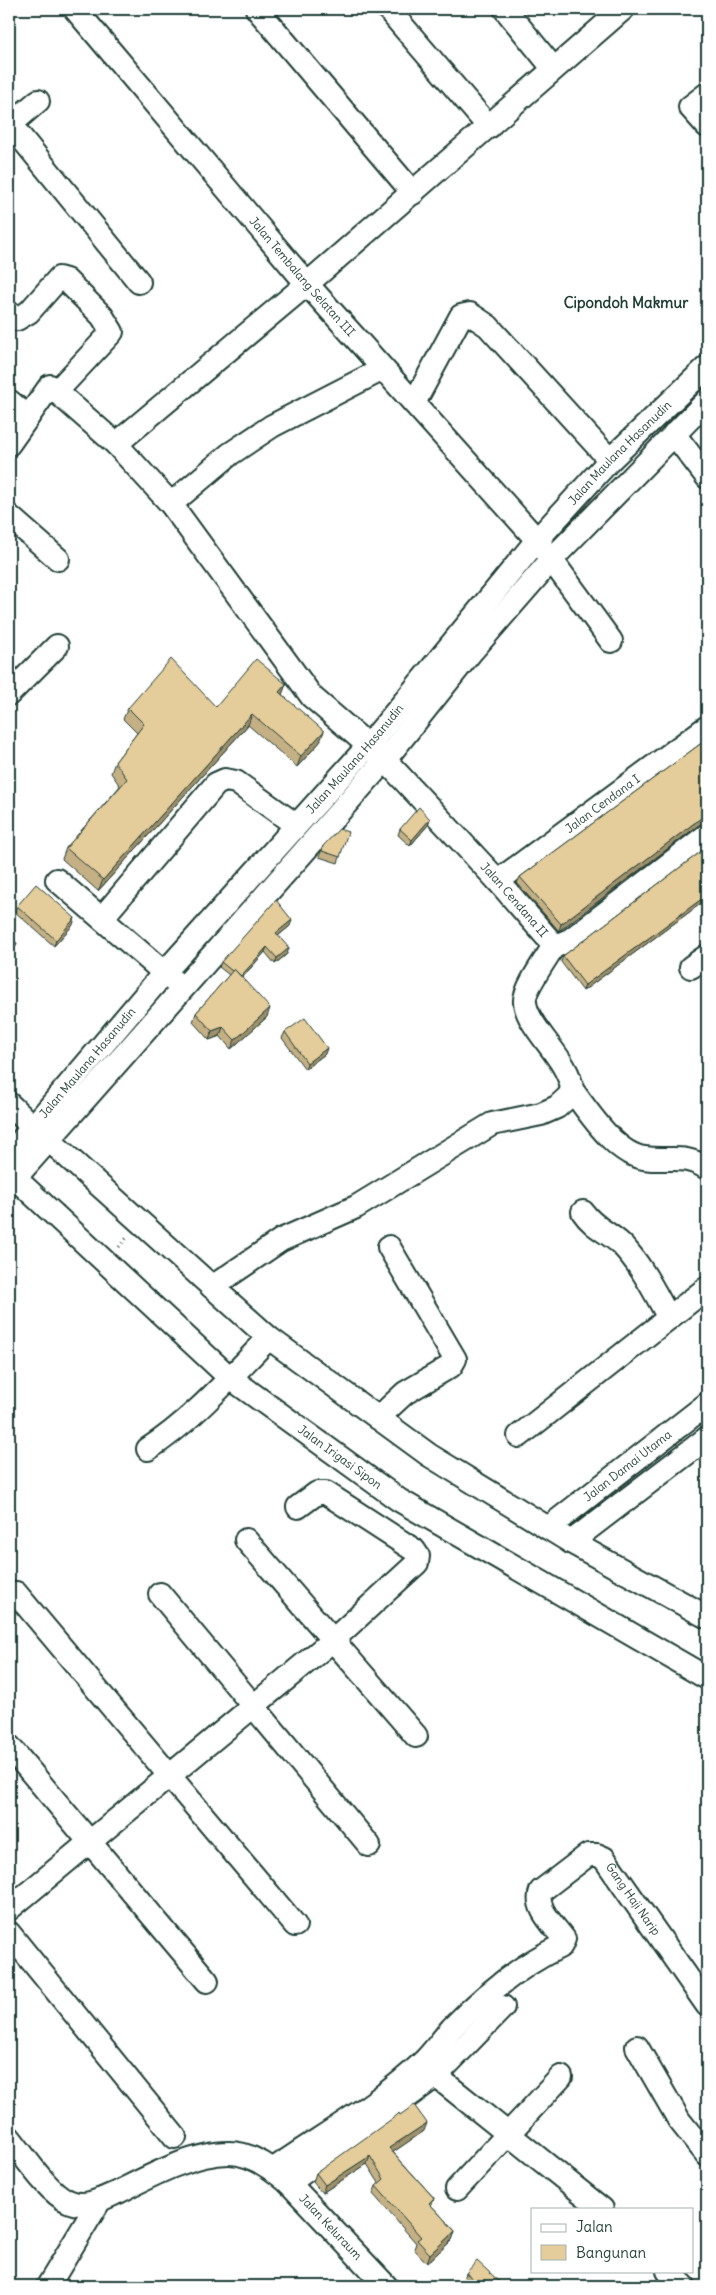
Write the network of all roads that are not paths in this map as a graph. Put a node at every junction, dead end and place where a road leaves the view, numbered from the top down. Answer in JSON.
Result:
{"nodes":[{"id":1,"x":75,"y":9,"type":"edge"},
{"id":2,"x":257,"y":9,"type":"edge"},
{"id":3,"x":388,"y":9,"type":"edge"},
{"id":4,"x":505,"y":9,"type":"edge"},
{"id":5,"x":622,"y":9,"type":"edge"},
{"id":6,"x":553,"y":68,"type":"junction"},
{"id":7,"x":707,"y":94,"type":"edge"},
{"id":8,"x":38,"y":101,"type":"dead end"},
{"id":9,"x":10,"y":125,"type":"edge"},
{"id":10,"x":707,"y":126,"type":"edge"},
{"id":11,"x":489,"y":127,"type":"junction"},
{"id":12,"x":413,"y":193,"type":"junction"},
{"id":13,"x":139,"y":282,"type":"dead end"},
{"id":14,"x":308,"y":284,"type":"junction"},
{"id":15,"x":9,"y":313,"type":"edge"},
{"id":16,"x":707,"y":367,"type":"edge"},
{"id":17,"x":383,"y":369,"type":"junction"},
{"id":18,"x":57,"y":391,"type":"junction"},
{"id":19,"x":9,"y":401,"type":"edge"},
{"id":20,"x":707,"y":401,"type":"edge"},
{"id":21,"x":414,"y":403,"type":"junction"},
{"id":22,"x":28,"y":417,"type":"junction"},
{"id":23,"x":674,"y":434,"type":"junction"},
{"id":24,"x":9,"y":444,"type":"edge"},
{"id":25,"x":116,"y":444,"type":"junction"},
{"id":26,"x":610,"y":460,"type":"junction"},
{"id":27,"x":707,"y":477,"type":"edge"},
{"id":28,"x":171,"y":504,"type":"junction"},
{"id":29,"x":9,"y":516,"type":"edge"},
{"id":30,"x":536,"y":540,"type":"junction"},
{"id":31,"x":58,"y":558,"type":"dead end"},
{"id":32,"x":552,"y":559,"type":"junction"},
{"id":33,"x":611,"y":641,"type":"dead end"},
{"id":34,"x":57,"y":646,"type":"dead end"},
{"id":35,"x":9,"y":694,"type":"edge"},
{"id":36,"x":707,"y":727,"type":"edge"},
{"id":37,"x":360,"y":738,"type":"junction"},
{"id":38,"x":385,"y":760,"type":"junction"},
{"id":39,"x":296,"y":825,"type":"junction"},
{"id":40,"x":707,"y":835,"type":"edge"},
{"id":41,"x":57,"y":880,"type":"dead end"},
{"id":42,"x":498,"y":881,"type":"junction"},
{"id":43,"x":102,"y":918,"type":"junction"},
{"id":44,"x":204,"y":929,"type":"junction"},
{"id":45,"x":223,"y":944,"type":"junction"},
{"id":46,"x":555,"y":944,"type":"junction"},
{"id":47,"x":153,"y":963,"type":"junction"},
{"id":48,"x":184,"y":990,"type":"junction"},
{"id":49,"x":572,"y":1090,"type":"junction"},
{"id":50,"x":31,"y":1127,"type":"edge"},
{"id":51,"x":707,"y":1168,"type":"edge"},
{"id":52,"x":14,"y":1172,"type":"edge"},
{"id":53,"x":583,"y":1212,"type":"dead end"},
{"id":54,"x":389,"y":1247,"type":"dead end"},
{"id":55,"x":212,"y":1287,"type":"junction"},
{"id":56,"x":707,"y":1288,"type":"edge"},
{"id":57,"x":669,"y":1318,"type":"junction"},
{"id":58,"x":267,"y":1340,"type":"junction"},
{"id":59,"x":232,"y":1375,"type":"junction"},
{"id":60,"x":707,"y":1404,"type":"edge"},
{"id":61,"x":378,"y":1418,"type":"junction"},
{"id":62,"x":519,"y":1436,"type":"dead end"},
{"id":63,"x":707,"y":1438,"type":"edge"},
{"id":64,"x":148,"y":1449,"type":"dead end"},
{"id":65,"x":298,"y":1507,"type":"dead end"},
{"id":66,"x":548,"y":1528,"type":"junction"},
{"id":67,"x":246,"y":1540,"type":"dead end"},
{"id":68,"x":571,"y":1542,"type":"junction"},
{"id":69,"x":16,"y":1593,"type":"dead end"},
{"id":70,"x":160,"y":1594,"type":"dead end"},
{"id":71,"x":707,"y":1617,"type":"edge"},
{"id":72,"x":333,"y":1640,"type":"junction"},
{"id":73,"x":707,"y":1678,"type":"edge"},
{"id":74,"x":253,"y":1704,"type":"junction"},
{"id":75,"x":416,"y":1736,"type":"dead end"},
{"id":76,"x":9,"y":1746,"type":"edge"},
{"id":77,"x":169,"y":1774,"type":"junction"},
{"id":78,"x":89,"y":1841,"type":"junction"},
{"id":79,"x":369,"y":1845,"type":"dead end"},
{"id":80,"x":9,"y":1909,"type":"edge"},
{"id":81,"x":295,"y":1925,"type":"dead end"},
{"id":82,"x":9,"y":1933,"type":"edge"},
{"id":83,"x":207,"y":1981,"type":"dead end"},
{"id":84,"x":707,"y":2005,"type":"edge"},
{"id":85,"x":503,"y":2008,"type":"dead end"},
{"id":86,"x":637,"y":2047,"type":"dead end"},
{"id":87,"x":436,"y":2076,"type":"junction"},
{"id":88,"x":561,"y":2077,"type":"dead end"},
{"id":89,"x":509,"y":2134,"type":"junction"},
{"id":90,"x":175,"y":2136,"type":"dead end"},
{"id":91,"x":9,"y":2137,"type":"edge"},
{"id":92,"x":707,"y":2155,"type":"edge"},
{"id":93,"x":281,"y":2176,"type":"junction"},
{"id":94,"x":458,"y":2188,"type":"dead end"},
{"id":95,"x":100,"y":2200,"type":"junction"},
{"id":96,"x":601,"y":2208,"type":"edge"},
{"id":97,"x":669,"y":2272,"type":"edge"},
{"id":98,"x":48,"y":2286,"type":"edge"},
{"id":99,"x":386,"y":2286,"type":"edge"},
{"id":100,"x":684,"y":2286,"type":"edge"}],
"edges":[{"from":1,"to":14,"type":"street","name":"Jalan Tembalang Selatan III"},
{"from":2,"to":12,"type":"street"},
{"from":3,"to":11,"type":"street"},
{"from":4,"to":6,"type":"street"},
{"from":5,"to":6,"type":"street"},
{"from":6,"to":11,"type":"street"},
{"from":7,"to":10,"type":"street"},
{"from":8,"to":9,"type":"street"},
{"from":9,"to":13,"type":"street"},
{"from":11,"to":12,"type":"street"},
{"from":12,"to":14,"type":"street"},
{"from":14,"to":17,"type":"street","name":"Jalan Tembalang Selatan III"},
{"from":14,"to":25,"type":"street"},
{"from":15,"to":18,"type":"street"},
{"from":16,"to":26,"type":"street","name":"Jalan Maulana Hasanudin"},
{"from":17,"to":21,"type":"street","name":"Jalan Tembalang Selatan III"},
{"from":17,"to":28,"type":"street"},
{"from":18,"to":22,"type":"street"},
{"from":18,"to":25,"type":"street","name":"Jalan Cendana II"},
{"from":19,"to":22,"type":"street"},
{"from":20,"to":23,"type":"street","name":"Jalan Maulana Hasanudin"},
{"from":21,"to":26,"type":"street"},
{"from":21,"to":30,"type":"street","name":"Jalan Tembalang Selatan III"},
{"from":22,"to":24,"type":"street"},
{"from":23,"to":27,"type":"street"},
{"from":23,"to":32,"type":"street","name":"Jalan Maulana Hasanudin"},
{"from":25,"to":28,"type":"street","name":"Jalan Cendana II"},
{"from":26,"to":30,"type":"street","name":"Jalan Maulana Hasanudin"},
{"from":28,"to":37,"type":"street","name":"Jalan Cendana II"},
{"from":29,"to":31,"type":"street"},
{"from":30,"to":32,"type":"street","name":"Jalan Tembalang Selatan III"},
{"from":30,"to":37,"type":"street","name":"Jalan Maulana Hasanudin"},
{"from":32,"to":33,"type":"street"},
{"from":32,"to":38,"type":"street","name":"Jalan Maulana Hasanudin"},
{"from":34,"to":35,"type":"street"},
{"from":36,"to":42,"type":"street","name":"Jalan Cendana I"},
{"from":37,"to":38,"type":"street","name":"Jalan Cendana II"},
{"from":37,"to":39,"type":"street","name":"Jalan Maulana Hasanudin"},
{"from":38,"to":42,"type":"street","name":"Jalan Cendana II"},
{"from":38,"to":45,"type":"street","name":"Jalan Maulana Hasanudin"},
{"from":39,"to":43,"type":"street"},
{"from":39,"to":44,"type":"street","name":"Jalan Maulana Hasanudin"},
{"from":40,"to":46,"type":"street","name":"Jalan Cendana II"},
{"from":41,"to":43,"type":"street"},
{"from":42,"to":46,"type":"street","name":"Jalan Cendana II"},
{"from":43,"to":47,"type":"street"},
{"from":44,"to":45,"type":"street"},
{"from":44,"to":47,"type":"street","name":"Jalan Maulana Hasanudin"},
{"from":45,"to":48,"type":"street","name":"Jalan Maulana Hasanudin"},
{"from":46,"to":49,"type":"street"},
{"from":47,"to":48,"type":"street"},
{"from":47,"to":50,"type":"street","name":"Jalan Maulana Hasanudin"},
{"from":48,"to":50,"type":"street","name":"Jalan Maulana Hasanudin"},
{"from":49,"to":51,"type":"street"},
{"from":49,"to":55,"type":"street"},
{"from":50,"to":52,"type":"street","name":"Jalan Maulana Hasanudin"},
{"from":50,"to":55,"type":"street"},
{"from":52,"to":59,"type":"street","name":"Jalan Irigasi Sipon"},
{"from":53,"to":57,"type":"street"},
{"from":54,"to":61,"type":"street"},
{"from":55,"to":58,"type":"street"},
{"from":56,"to":57,"type":"street"},
{"from":57,"to":62,"type":"street"},
{"from":58,"to":59,"type":"street"},
{"from":58,"to":61,"type":"street"},
{"from":59,"to":64,"type":"street"},
{"from":59,"to":73,"type":"street","name":"Jalan Irigasi Sipon"},
{"from":60,"to":66,"type":"street","name":"Jalan Damai Utama"},
{"from":61,"to":66,"type":"street"},
{"from":63,"to":68,"type":"street","name":"Jalan Damai Utama"},
{"from":65,"to":72,"type":"street"},
{"from":66,"to":68,"type":"street"},
{"from":67,"to":72,"type":"street"},
{"from":68,"to":71,"type":"street"},
{"from":69,"to":77,"type":"street"},
{"from":70,"to":74,"type":"street"},
{"from":72,"to":74,"type":"street"},
{"from":72,"to":75,"type":"street"},
{"from":74,"to":77,"type":"street"},
{"from":74,"to":79,"type":"street"},
{"from":76,"to":78,"type":"street"},
{"from":77,"to":78,"type":"street"},
{"from":77,"to":81,"type":"street"},
{"from":78,"to":80,"type":"street"},
{"from":78,"to":83,"type":"street"},
{"from":82,"to":90,"type":"street"},
{"from":84,"to":93,"type":"street","name":"Gang Haji Narip"},
{"from":85,"to":87,"type":"street"},
{"from":86,"to":92,"type":"street"},
{"from":87,"to":89,"type":"street"},
{"from":87,"to":93,"type":"street"},
{"from":88,"to":89,"type":"street"},
{"from":89,"to":94,"type":"street"},
{"from":89,"to":96,"type":"street"},
{"from":91,"to":95,"type":"street"},
{"from":93,"to":95,"type":"street"},
{"from":93,"to":99,"type":"street","name":"Jalan Keluraum"},
{"from":95,"to":98,"type":"street"},
{"from":97,"to":100,"type":"street"}]}
